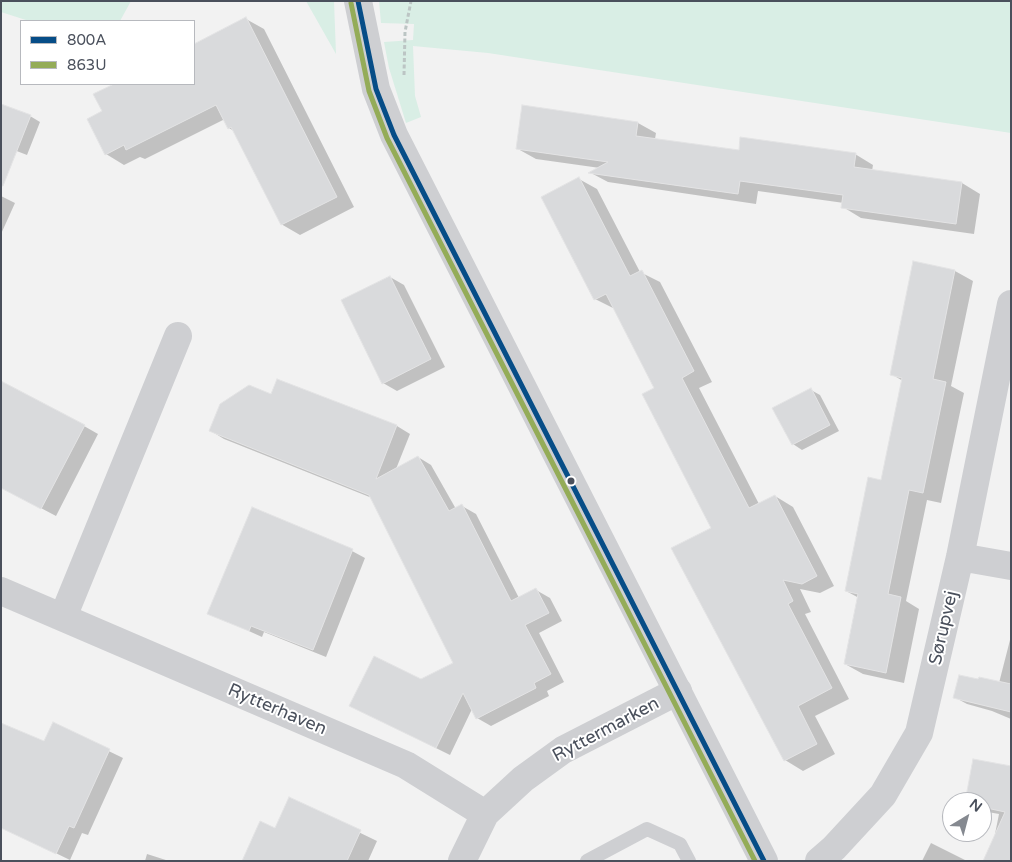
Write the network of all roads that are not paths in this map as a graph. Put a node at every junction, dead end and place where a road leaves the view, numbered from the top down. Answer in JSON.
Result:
{"nodes":[{"id":1,"x":358,"y":1,"type":"edge"},
{"id":2,"x":1011,"y":304,"type":"edge"},
{"id":3,"x":178,"y":336,"type":"dead end"},
{"id":4,"x":960,"y":557,"type":"junction"},
{"id":5,"x":1011,"y":566,"type":"edge"},
{"id":6,"x":1,"y":591,"type":"edge"},
{"id":7,"x":63,"y":617,"type":"junction"},
{"id":8,"x":678,"y":692,"type":"junction"},
{"id":9,"x":485,"y":814,"type":"junction"},
{"id":10,"x":462,"y":861,"type":"edge"},
{"id":11,"x":587,"y":861,"type":"edge"},
{"id":12,"x":689,"y":861,"type":"edge"},
{"id":13,"x":764,"y":861,"type":"edge"},
{"id":14,"x":819,"y":861,"type":"edge"}],
"edges":[{"from":1,"to":8,"type":"street"},
{"from":2,"to":4,"type":"street","name":"Sørupvej"},
{"from":3,"to":7,"type":"street"},
{"from":4,"to":5,"type":"street"},
{"from":4,"to":14,"type":"street","name":"Sørupvej"},
{"from":6,"to":7,"type":"street","name":"Rytterhaven"},
{"from":7,"to":9,"type":"street","name":"Rytterhaven"},
{"from":8,"to":9,"type":"street","name":"Ryttermarken"},
{"from":8,"to":13,"type":"street"},
{"from":9,"to":10,"type":"street","name":"Ryttermarken"},
{"from":11,"to":12,"type":"lane"}]}
